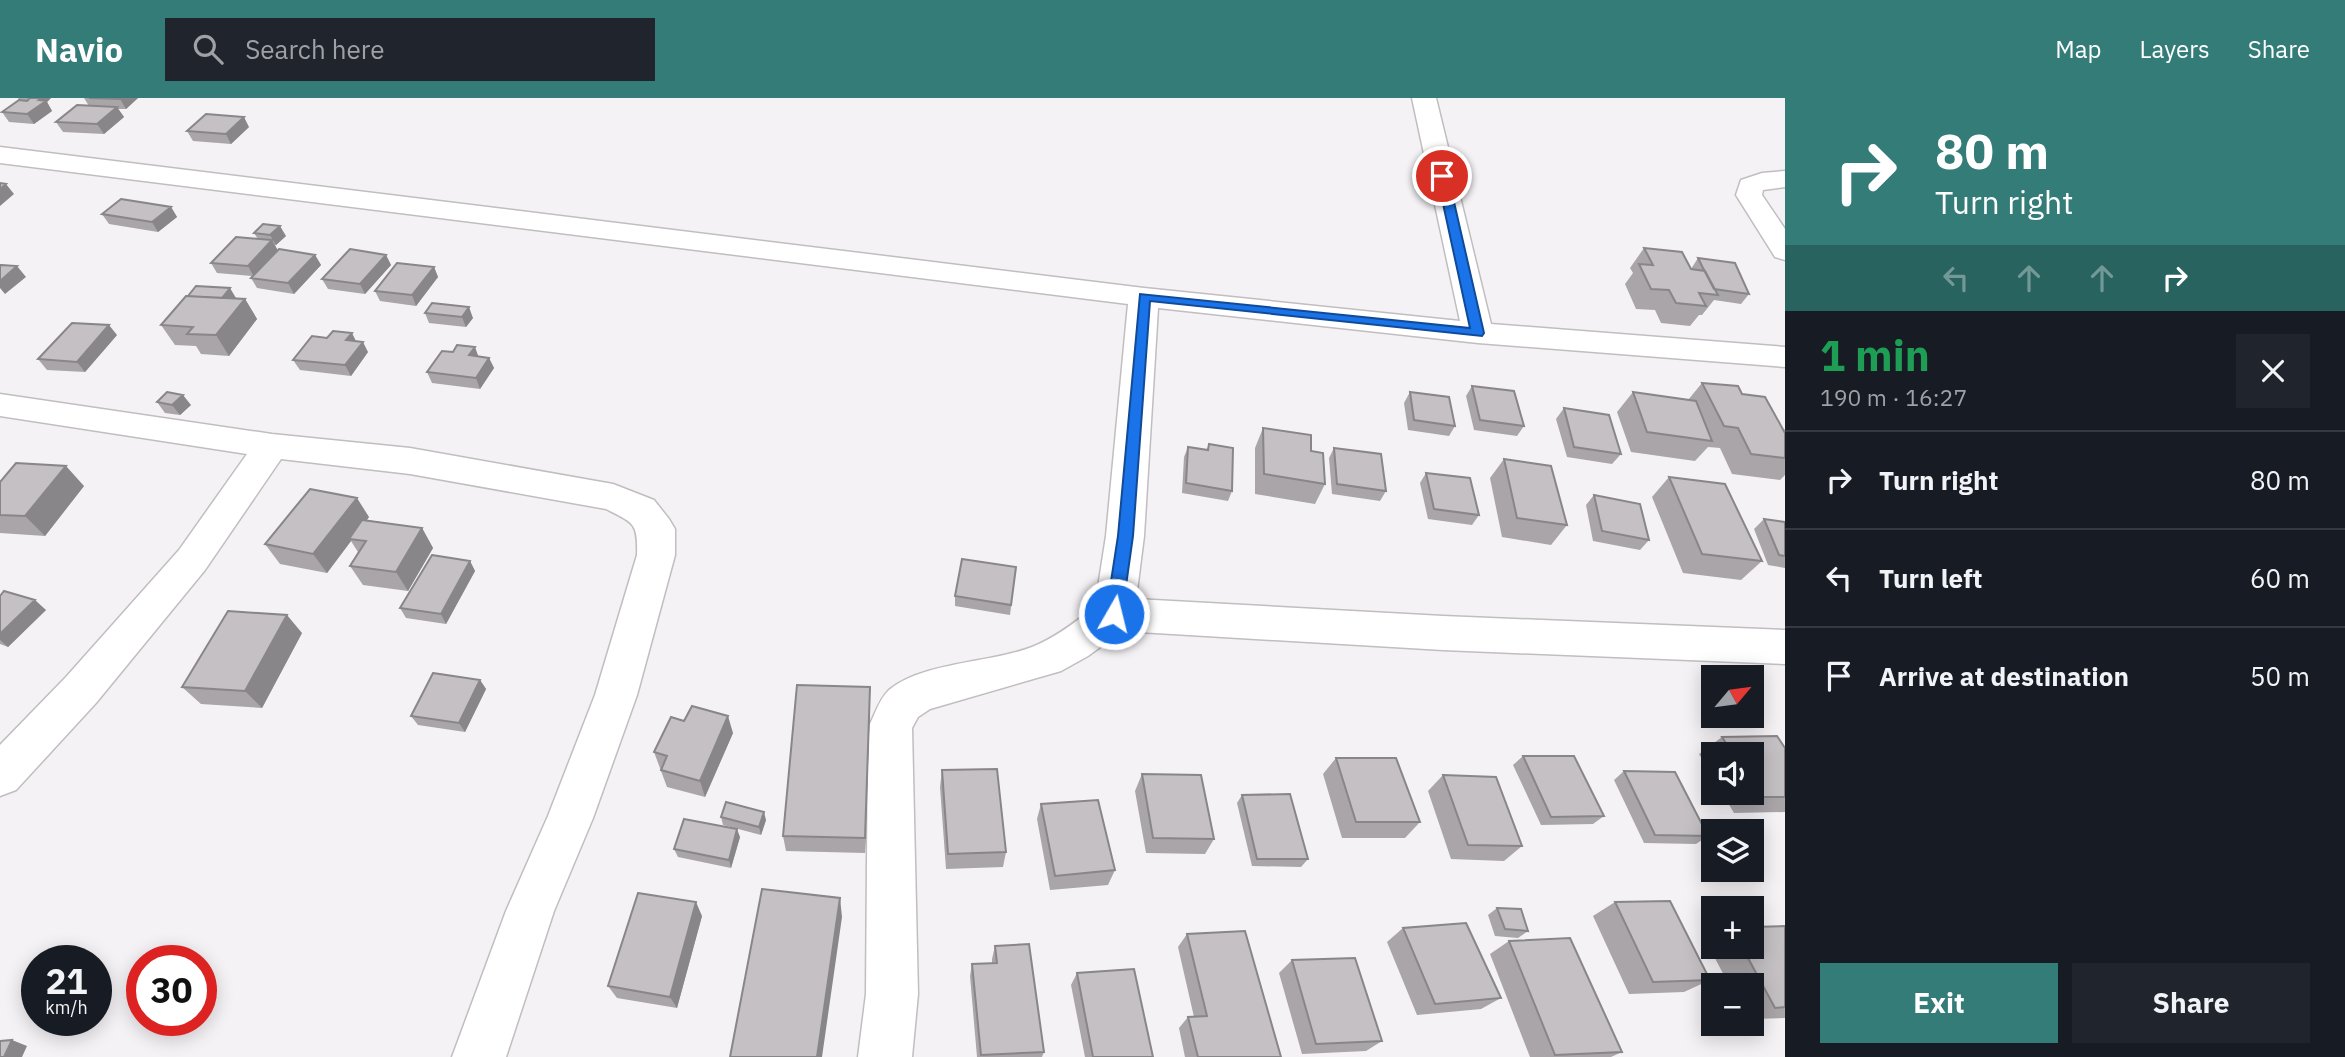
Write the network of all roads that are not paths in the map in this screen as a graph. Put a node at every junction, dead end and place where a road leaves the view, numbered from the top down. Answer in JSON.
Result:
{"nodes":[{"id":1,"x":1424,"y":98,"type":"edge"},
{"id":2,"x":0,"y":155,"type":"edge"},
{"id":3,"x":1785,"y":178,"type":"edge"},
{"id":4,"x":1785,"y":251,"type":"edge"},
{"id":5,"x":1144,"y":297,"type":"junction"},
{"id":6,"x":1478,"y":333,"type":"junction"},
{"id":7,"x":1785,"y":357,"type":"edge"},
{"id":8,"x":0,"y":405,"type":"edge"},
{"id":9,"x":272,"y":446,"type":"junction"},
{"id":10,"x":1114,"y":614,"type":"junction"},
{"id":11,"x":1785,"y":647,"type":"edge"},
{"id":12,"x":0,"y":776,"type":"edge"},
{"id":13,"x":479,"y":1057,"type":"edge"},
{"id":14,"x":885,"y":1057,"type":"edge"}],
"edges":[{"from":1,"to":6,"type":"street"},
{"from":2,"to":5,"type":"street"},
{"from":3,"to":4,"type":"street"},
{"from":5,"to":6,"type":"street"},
{"from":5,"to":10,"type":"street"},
{"from":6,"to":7,"type":"street"},
{"from":8,"to":9,"type":"street"},
{"from":9,"to":12,"type":"street"},
{"from":9,"to":13,"type":"street"},
{"from":10,"to":11,"type":"street"},
{"from":10,"to":14,"type":"street"}]}
